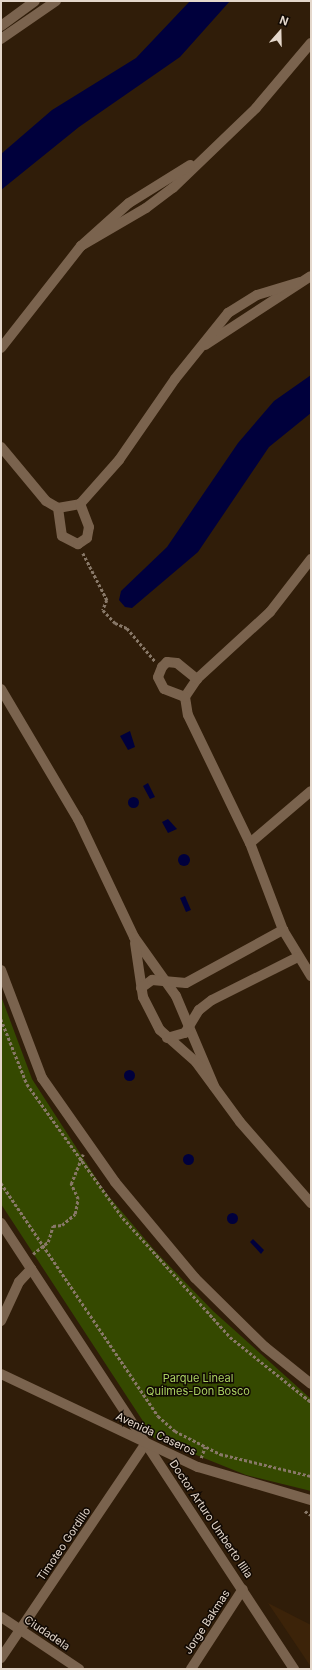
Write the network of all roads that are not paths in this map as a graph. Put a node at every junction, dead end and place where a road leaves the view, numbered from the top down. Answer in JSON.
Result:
{"nodes":[{"id":1,"x":35,"y":1,"type":"edge"},
{"id":2,"x":56,"y":1,"type":"edge"},
{"id":3,"x":1,"y":26,"type":"edge"},
{"id":4,"x":1,"y":39,"type":"edge"},
{"id":5,"x":311,"y":43,"type":"edge"},
{"id":6,"x":311,"y":276,"type":"edge"},
{"id":7,"x":1,"y":348,"type":"edge"},
{"id":8,"x":1,"y":447,"type":"edge"},
{"id":9,"x":80,"y":504,"type":"junction"},
{"id":10,"x":58,"y":508,"type":"junction"},
{"id":11,"x":311,"y":559,"type":"edge"},
{"id":12,"x":197,"y":678,"type":"junction"},
{"id":13,"x":1,"y":690,"type":"edge"},
{"id":14,"x":185,"y":697,"type":"junction"},
{"id":15,"x":311,"y":791,"type":"edge"},
{"id":16,"x":250,"y":843,"type":"junction"},
{"id":17,"x":283,"y":930,"type":"junction"},
{"id":18,"x":134,"y":937,"type":"junction"},
{"id":19,"x":298,"y":957,"type":"junction"},
{"id":20,"x":1,"y":970,"type":"edge"},
{"id":21,"x":311,"y":976,"type":"edge"},
{"id":22,"x":165,"y":980,"type":"junction"},
{"id":23,"x":141,"y":988,"type":"junction"},
{"id":24,"x":189,"y":1029,"type":"junction"},
{"id":25,"x":167,"y":1038,"type":"junction"},
{"id":26,"x":214,"y":1086,"type":"junction"},
{"id":27,"x":311,"y":1203,"type":"edge"},
{"id":28,"x":1,"y":1224,"type":"edge"},
{"id":29,"x":31,"y":1269,"type":"junction"},
{"id":30,"x":1,"y":1321,"type":"edge"},
{"id":31,"x":1,"y":1374,"type":"edge"},
{"id":32,"x":311,"y":1384,"type":"edge"},
{"id":33,"x":146,"y":1443,"type":"junction"},
{"id":34,"x":310,"y":1499,"type":"edge"},
{"id":35,"x":243,"y":1589,"type":"junction"},
{"id":36,"x":1,"y":1617,"type":"edge"},
{"id":37,"x":20,"y":1630,"type":"junction"},
{"id":38,"x":1,"y":1658,"type":"edge"},
{"id":39,"x":79,"y":1669,"type":"edge"},
{"id":40,"x":191,"y":1669,"type":"edge"},
{"id":41,"x":294,"y":1669,"type":"edge"}],
"edges":[{"from":1,"to":3,"type":"street"},
{"from":2,"to":4,"type":"street"},
{"from":5,"to":7,"type":"street"},
{"from":6,"to":9,"type":"street"},
{"from":8,"to":10,"type":"street"},
{"from":9,"to":10,"type":"street"},
{"from":9,"to":10,"type":"street"},
{"from":11,"to":12,"type":"street"},
{"from":12,"to":14,"type":"street"},
{"from":12,"to":14,"type":"street"},
{"from":13,"to":18,"type":"street"},
{"from":14,"to":16,"type":"street"},
{"from":15,"to":16,"type":"street"},
{"from":16,"to":17,"type":"street"},
{"from":17,"to":19,"type":"street"},
{"from":17,"to":22,"type":"street"},
{"from":18,"to":22,"type":"street"},
{"from":18,"to":23,"type":"street"},
{"from":19,"to":21,"type":"street"},
{"from":19,"to":24,"type":"street"},
{"from":20,"to":32,"type":"street"},
{"from":22,"to":23,"type":"street"},
{"from":22,"to":24,"type":"street"},
{"from":23,"to":25,"type":"street"},
{"from":24,"to":25,"type":"street"},
{"from":24,"to":26,"type":"street"},
{"from":25,"to":26,"type":"street"},
{"from":26,"to":27,"type":"street"},
{"from":28,"to":29,"type":"street","name":"Doctor Arturo Umberto Illia"},
{"from":29,"to":30,"type":"street"},
{"from":29,"to":33,"type":"street","name":"Doctor Arturo Umberto Illia"},
{"from":31,"to":33,"type":"street","name":"Avenida Caseros"},
{"from":33,"to":34,"type":"street","name":"Avenida Caseros"},
{"from":33,"to":35,"type":"street","name":"Doctor Arturo Umberto Illia"},
{"from":33,"to":37,"type":"street","name":"Timoteo Gordillo"},
{"from":35,"to":40,"type":"street","name":"Jorge Bakmas"},
{"from":35,"to":41,"type":"street","name":"Doctor Arturo Umberto Illia"},
{"from":36,"to":37,"type":"street","name":"Ciudadela"},
{"from":37,"to":38,"type":"street","name":"Timoteo Gordillo"},
{"from":37,"to":39,"type":"street","name":"Ciudadela"}]}
